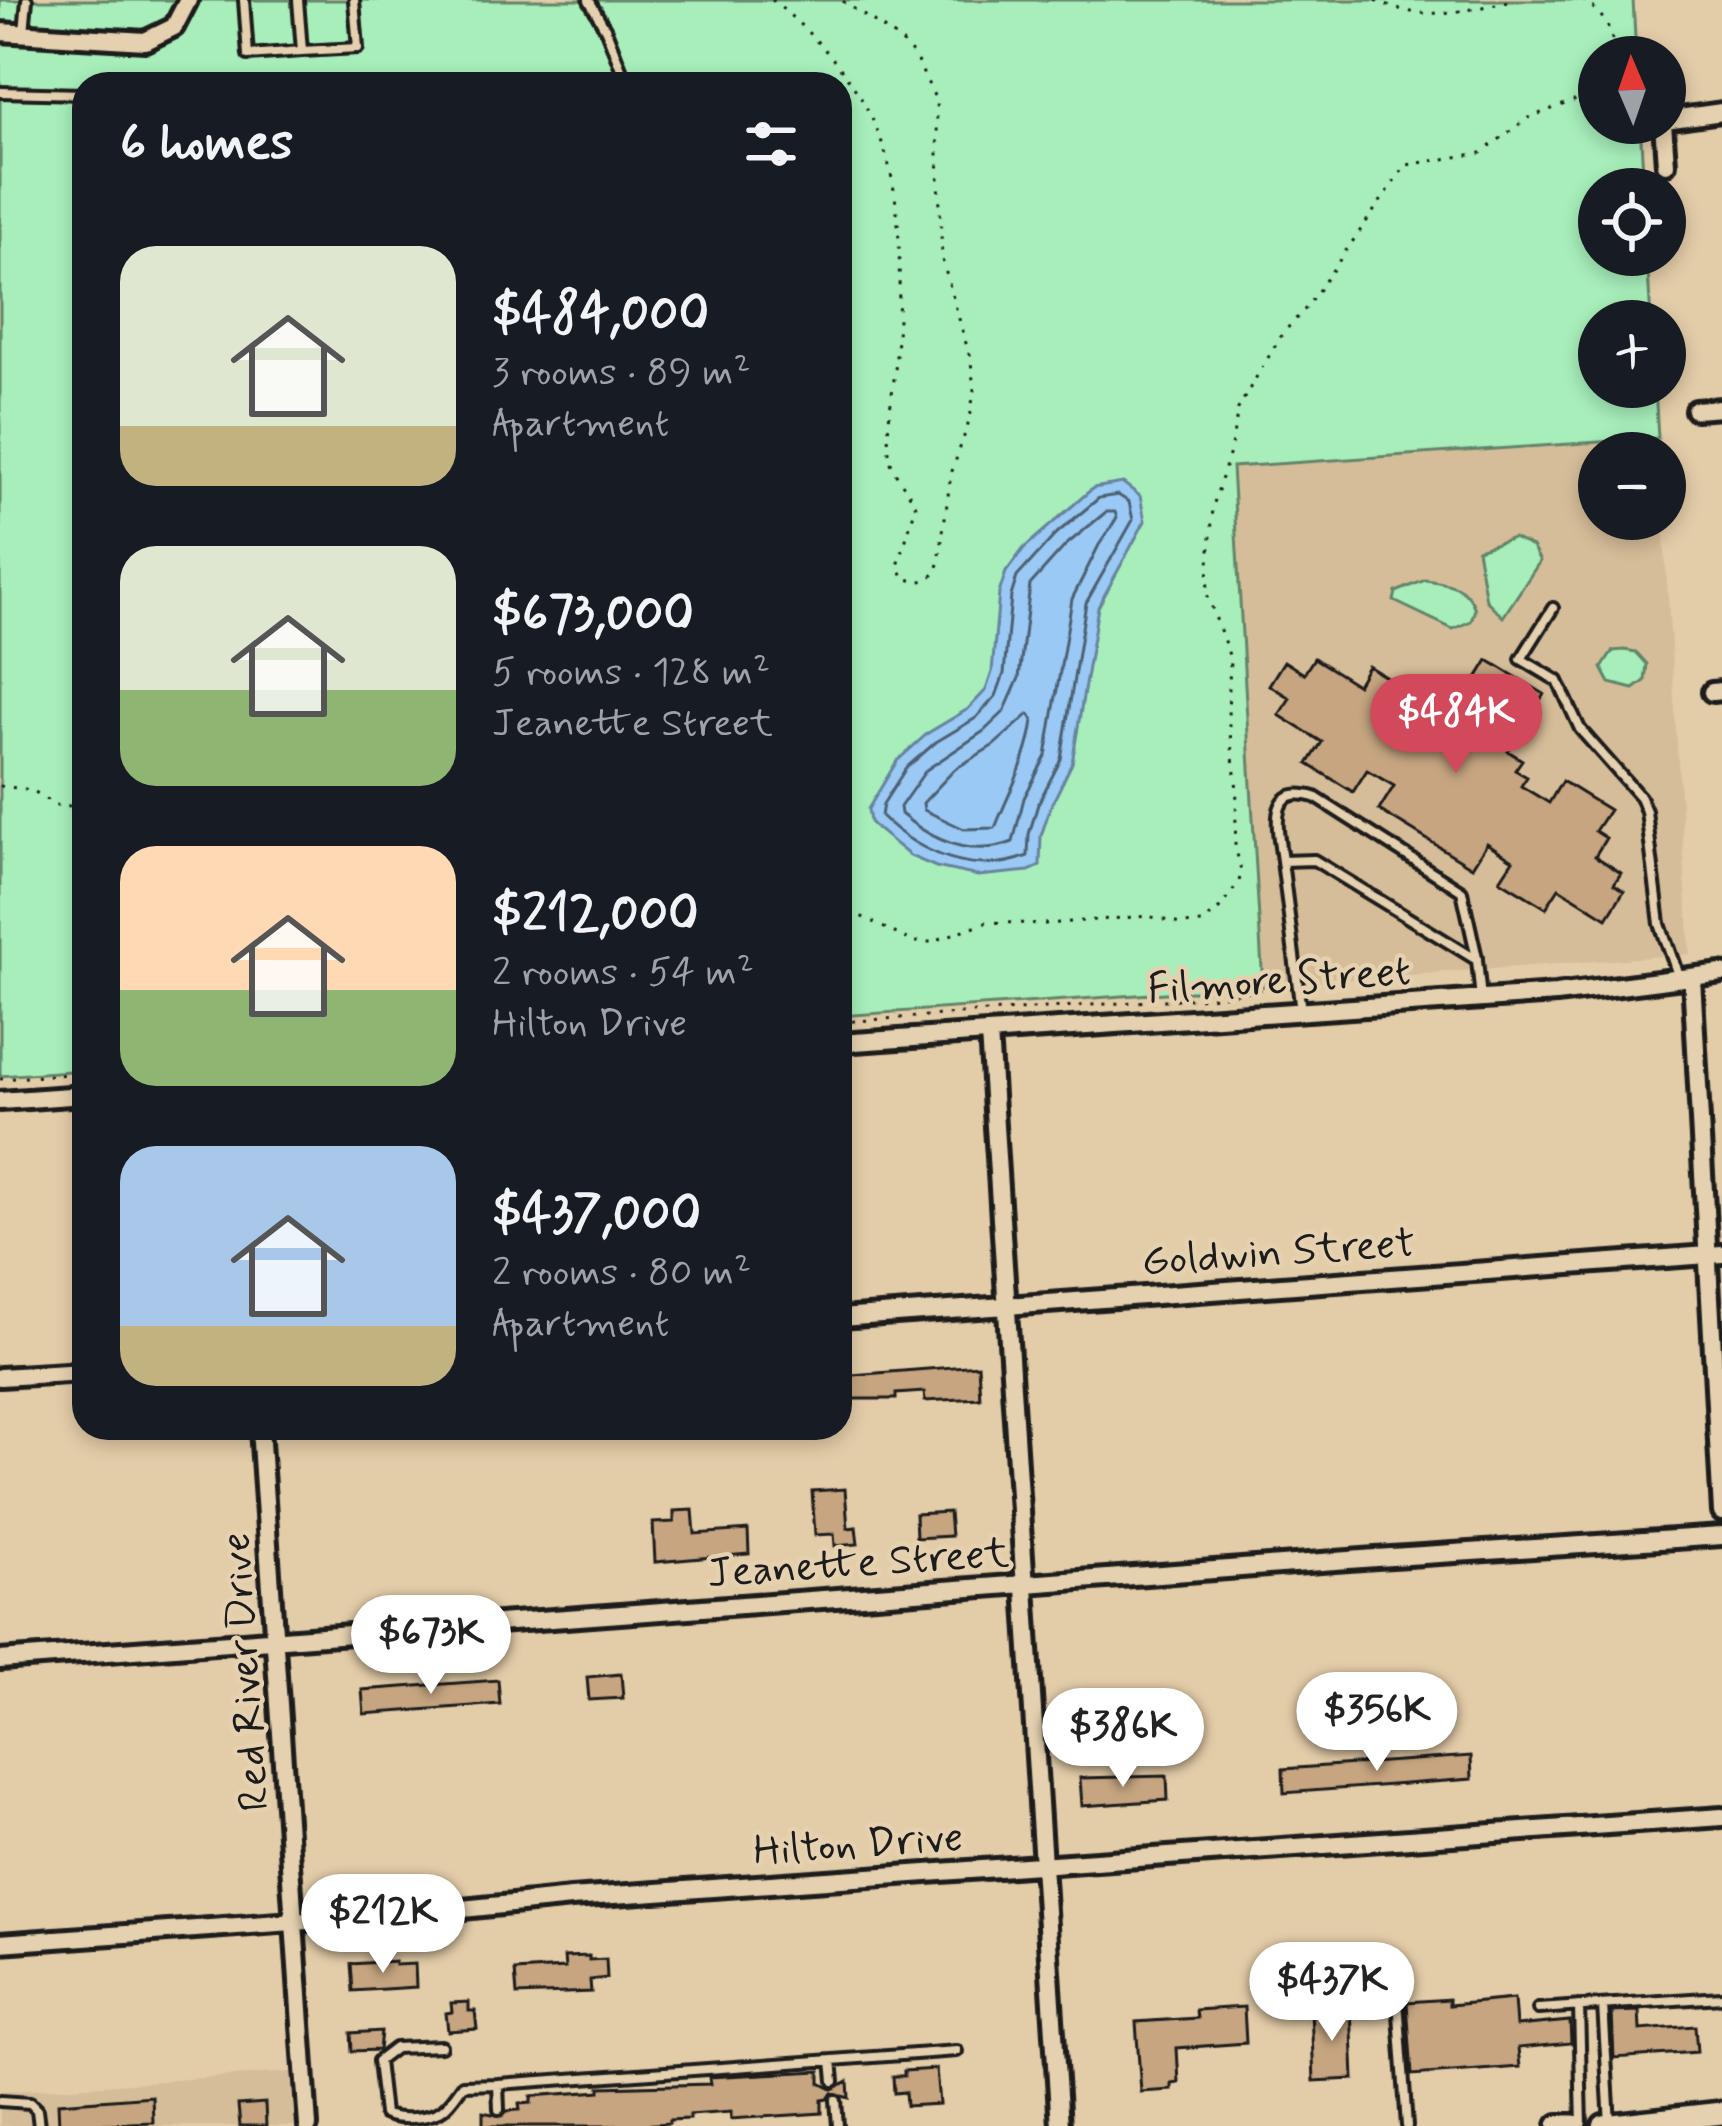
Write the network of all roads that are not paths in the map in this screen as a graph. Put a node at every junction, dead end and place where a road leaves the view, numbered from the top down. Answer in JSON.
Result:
{"nodes":[{"id":1,"x":28,"y":0,"type":"edge"},
{"id":2,"x":188,"y":0,"type":"edge"},
{"id":3,"x":244,"y":0,"type":"edge"},
{"id":4,"x":298,"y":0,"type":"edge"},
{"id":5,"x":354,"y":0,"type":"edge"},
{"id":6,"x":589,"y":0,"type":"edge"},
{"id":7,"x":0,"y":32,"type":"edge"},
{"id":8,"x":24,"y":33,"type":"junction"},
{"id":9,"x":302,"y":51,"type":"junction"},
{"id":10,"x":622,"y":72,"type":"edge"},
{"id":11,"x":0,"y":92,"type":"edge"},
{"id":12,"x":72,"y":94,"type":"edge"},
{"id":13,"x":1722,"y":112,"type":"edge"},
{"id":14,"x":1686,"y":118,"type":"edge"},
{"id":15,"x":1665,"y":144,"type":"edge"},
{"id":16,"x":1666,"y":164,"type":"dead end"},
{"id":17,"x":1722,"y":408,"type":"edge"},
{"id":18,"x":1695,"y":410,"type":"dead end"},
{"id":19,"x":1552,"y":608,"type":"dead end"},
{"id":20,"x":1282,"y":861,"type":"junction"},
{"id":21,"x":1477,"y":959,"type":"junction"},
{"id":22,"x":1722,"y":973,"type":"edge"},
{"id":23,"x":1686,"y":979,"type":"junction"},
{"id":24,"x":1481,"y":1000,"type":"junction"},
{"id":25,"x":1300,"y":1012,"type":"junction"},
{"id":26,"x":989,"y":1034,"type":"junction"},
{"id":27,"x":852,"y":1042,"type":"edge"},
{"id":28,"x":72,"y":1096,"type":"edge"},
{"id":29,"x":0,"y":1101,"type":"edge"},
{"id":30,"x":1715,"y":1255,"type":"edge"},
{"id":31,"x":1006,"y":1306,"type":"junction"},
{"id":32,"x":852,"y":1317,"type":"edge"},
{"id":33,"x":72,"y":1373,"type":"edge"},
{"id":34,"x":0,"y":1377,"type":"edge"},
{"id":35,"x":261,"y":1440,"type":"edge"},
{"id":36,"x":1722,"y":1512,"type":"edge"},
{"id":37,"x":1722,"y":1536,"type":"edge"},
{"id":38,"x":1025,"y":1584,"type":"junction"},
{"id":39,"x":277,"y":1641,"type":"junction"},
{"id":40,"x":0,"y":1660,"type":"edge"},
{"id":41,"x":1722,"y":1817,"type":"edge"},
{"id":42,"x":1043,"y":1865,"type":"junction"},
{"id":43,"x":297,"y":1922,"type":"junction"},
{"id":44,"x":0,"y":1943,"type":"edge"},
{"id":45,"x":1722,"y":1996,"type":"edge"},
{"id":46,"x":1398,"y":2000,"type":"dead end"},
{"id":47,"x":1603,"y":2005,"type":"junction"},
{"id":48,"x":1580,"y":2006,"type":"junction"},
{"id":49,"x":1538,"y":2009,"type":"dead end"},
{"id":50,"x":441,"y":2045,"type":"dead end"},
{"id":51,"x":957,"y":2050,"type":"dead end"},
{"id":52,"x":832,"y":2060,"type":"junction"},
{"id":53,"x":835,"y":2081,"type":"dead end"},
{"id":54,"x":498,"y":2084,"type":"junction"},
{"id":55,"x":836,"y":2100,"type":"dead end"},
{"id":56,"x":0,"y":2101,"type":"edge"},
{"id":57,"x":499,"y":2109,"type":"dead end"},
{"id":58,"x":1722,"y":2113,"type":"edge"},
{"id":59,"x":39,"y":2126,"type":"edge"},
{"id":60,"x":308,"y":2126,"type":"edge"},
{"id":61,"x":838,"y":2126,"type":"edge"},
{"id":62,"x":1060,"y":2126,"type":"edge"},
{"id":63,"x":1407,"y":2126,"type":"edge"},
{"id":64,"x":1570,"y":2126,"type":"edge"},
{"id":65,"x":1607,"y":2126,"type":"edge"}],
"edges":[{"from":1,"to":8,"type":"lane"},
{"from":2,"to":8,"type":"street"},
{"from":3,"to":9,"type":"lane"},
{"from":4,"to":9,"type":"lane"},
{"from":5,"to":9,"type":"lane"},
{"from":6,"to":10,"type":"lane"},
{"from":7,"to":8,"type":"street"},
{"from":11,"to":12,"type":"lane"},
{"from":13,"to":14,"type":"street"},
{"from":15,"to":16,"type":"street"},
{"from":17,"to":18,"type":"street"},
{"from":19,"to":23,"type":"lane"},
{"from":20,"to":21,"type":"lane"},
{"from":20,"to":21,"type":"lane"},
{"from":20,"to":25,"type":"lane"},
{"from":21,"to":24,"type":"lane"},
{"from":22,"to":23,"type":"street","name":"Filmore Street"},
{"from":23,"to":24,"type":"street","name":"Filmore Street"},
{"from":23,"to":30,"type":"street"},
{"from":24,"to":25,"type":"street","name":"Filmore Street"},
{"from":25,"to":26,"type":"street","name":"Filmore Street"},
{"from":26,"to":27,"type":"street","name":"Filmore Street"},
{"from":26,"to":31,"type":"street"},
{"from":28,"to":29,"type":"street"},
{"from":30,"to":31,"type":"street","name":"Goldwin Street"},
{"from":30,"to":36,"type":"street"},
{"from":31,"to":32,"type":"street","name":"Goldwin Street"},
{"from":31,"to":38,"type":"street"},
{"from":33,"to":34,"type":"street"},
{"from":35,"to":39,"type":"street","name":"Red River Drive"},
{"from":37,"to":38,"type":"street","name":"Jeanette Street"},
{"from":38,"to":39,"type":"street","name":"Jeanette Street"},
{"from":38,"to":42,"type":"street"},
{"from":39,"to":40,"type":"street","name":"Jeanette Street"},
{"from":39,"to":43,"type":"street","name":"Red River Drive"},
{"from":41,"to":42,"type":"street","name":"Hilton Drive"},
{"from":42,"to":43,"type":"street","name":"Hilton Drive"},
{"from":42,"to":62,"type":"street"},
{"from":43,"to":44,"type":"street","name":"Hilton Drive"},
{"from":43,"to":60,"type":"street","name":"Red River Drive"},
{"from":45,"to":47,"type":"lane"},
{"from":46,"to":63,"type":"lane"},
{"from":47,"to":48,"type":"lane"},
{"from":47,"to":65,"type":"lane"},
{"from":48,"to":49,"type":"lane"},
{"from":48,"to":64,"type":"lane"},
{"from":50,"to":54,"type":"lane"},
{"from":51,"to":52,"type":"lane"},
{"from":52,"to":53,"type":"lane"},
{"from":52,"to":54,"type":"lane"},
{"from":54,"to":57,"type":"lane"},
{"from":55,"to":61,"type":"lane"},
{"from":56,"to":59,"type":"lane"},
{"from":58,"to":65,"type":"main road"}]}
